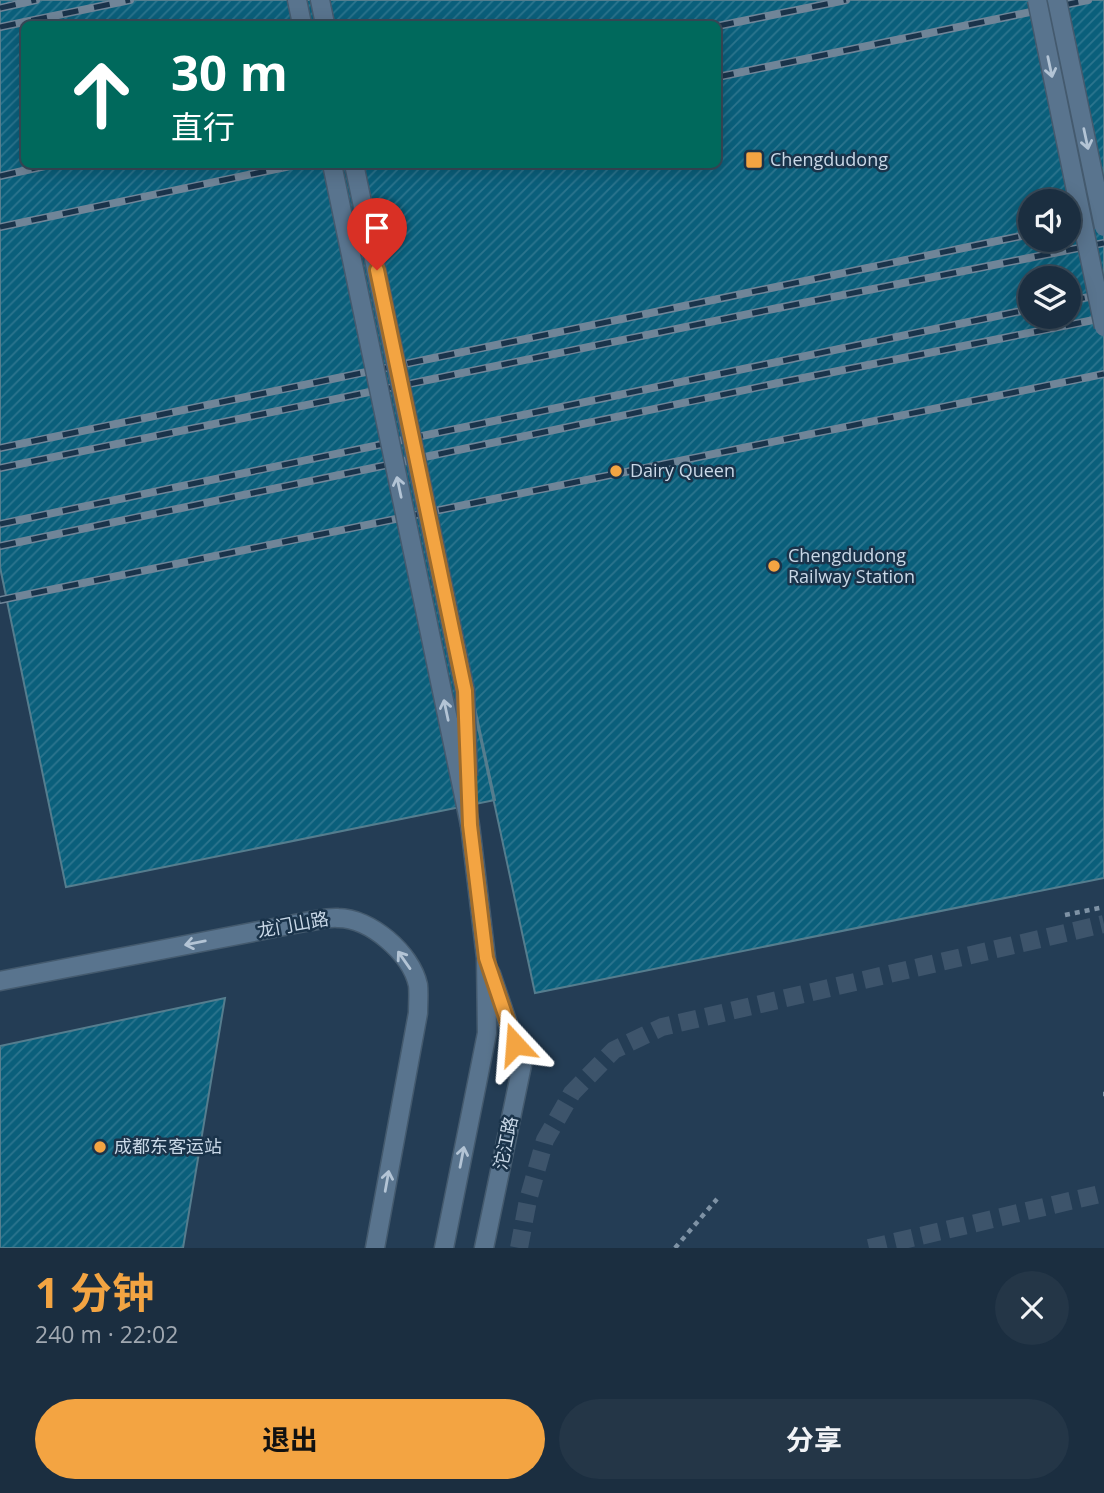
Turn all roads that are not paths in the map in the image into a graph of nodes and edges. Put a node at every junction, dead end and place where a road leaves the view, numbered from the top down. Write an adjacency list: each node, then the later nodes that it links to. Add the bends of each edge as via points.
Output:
1 (297, 0): 5 (street)
2 (320, 0): 6 (street)
3 (1037, 0): 10 (street, one-way to 10, bridge)
4 (1057, 0): 9 (street, one-way to 9, bridge)
5 (301, 21)
6 (324, 21)
7 (333, 168): 11 (street, one-way to 7, bridge)
8 (355, 168): 11 (street, bridge, via 465,691)
9 (1104, 227)
10 (1104, 327)
11 (470, 825): 12 (street)
12 (486, 958): 15 (street, one-way to 12, via 487,1033); 16 (street, 沱江路, via 522,1065)
13 (0, 981): 14 (street, 龙门山路, one-way to 13, via 418,1013 418,984 406,961 368,924 338,917 304,922)
14 (375, 1248)
15 (444, 1248)
16 (484, 1248)

